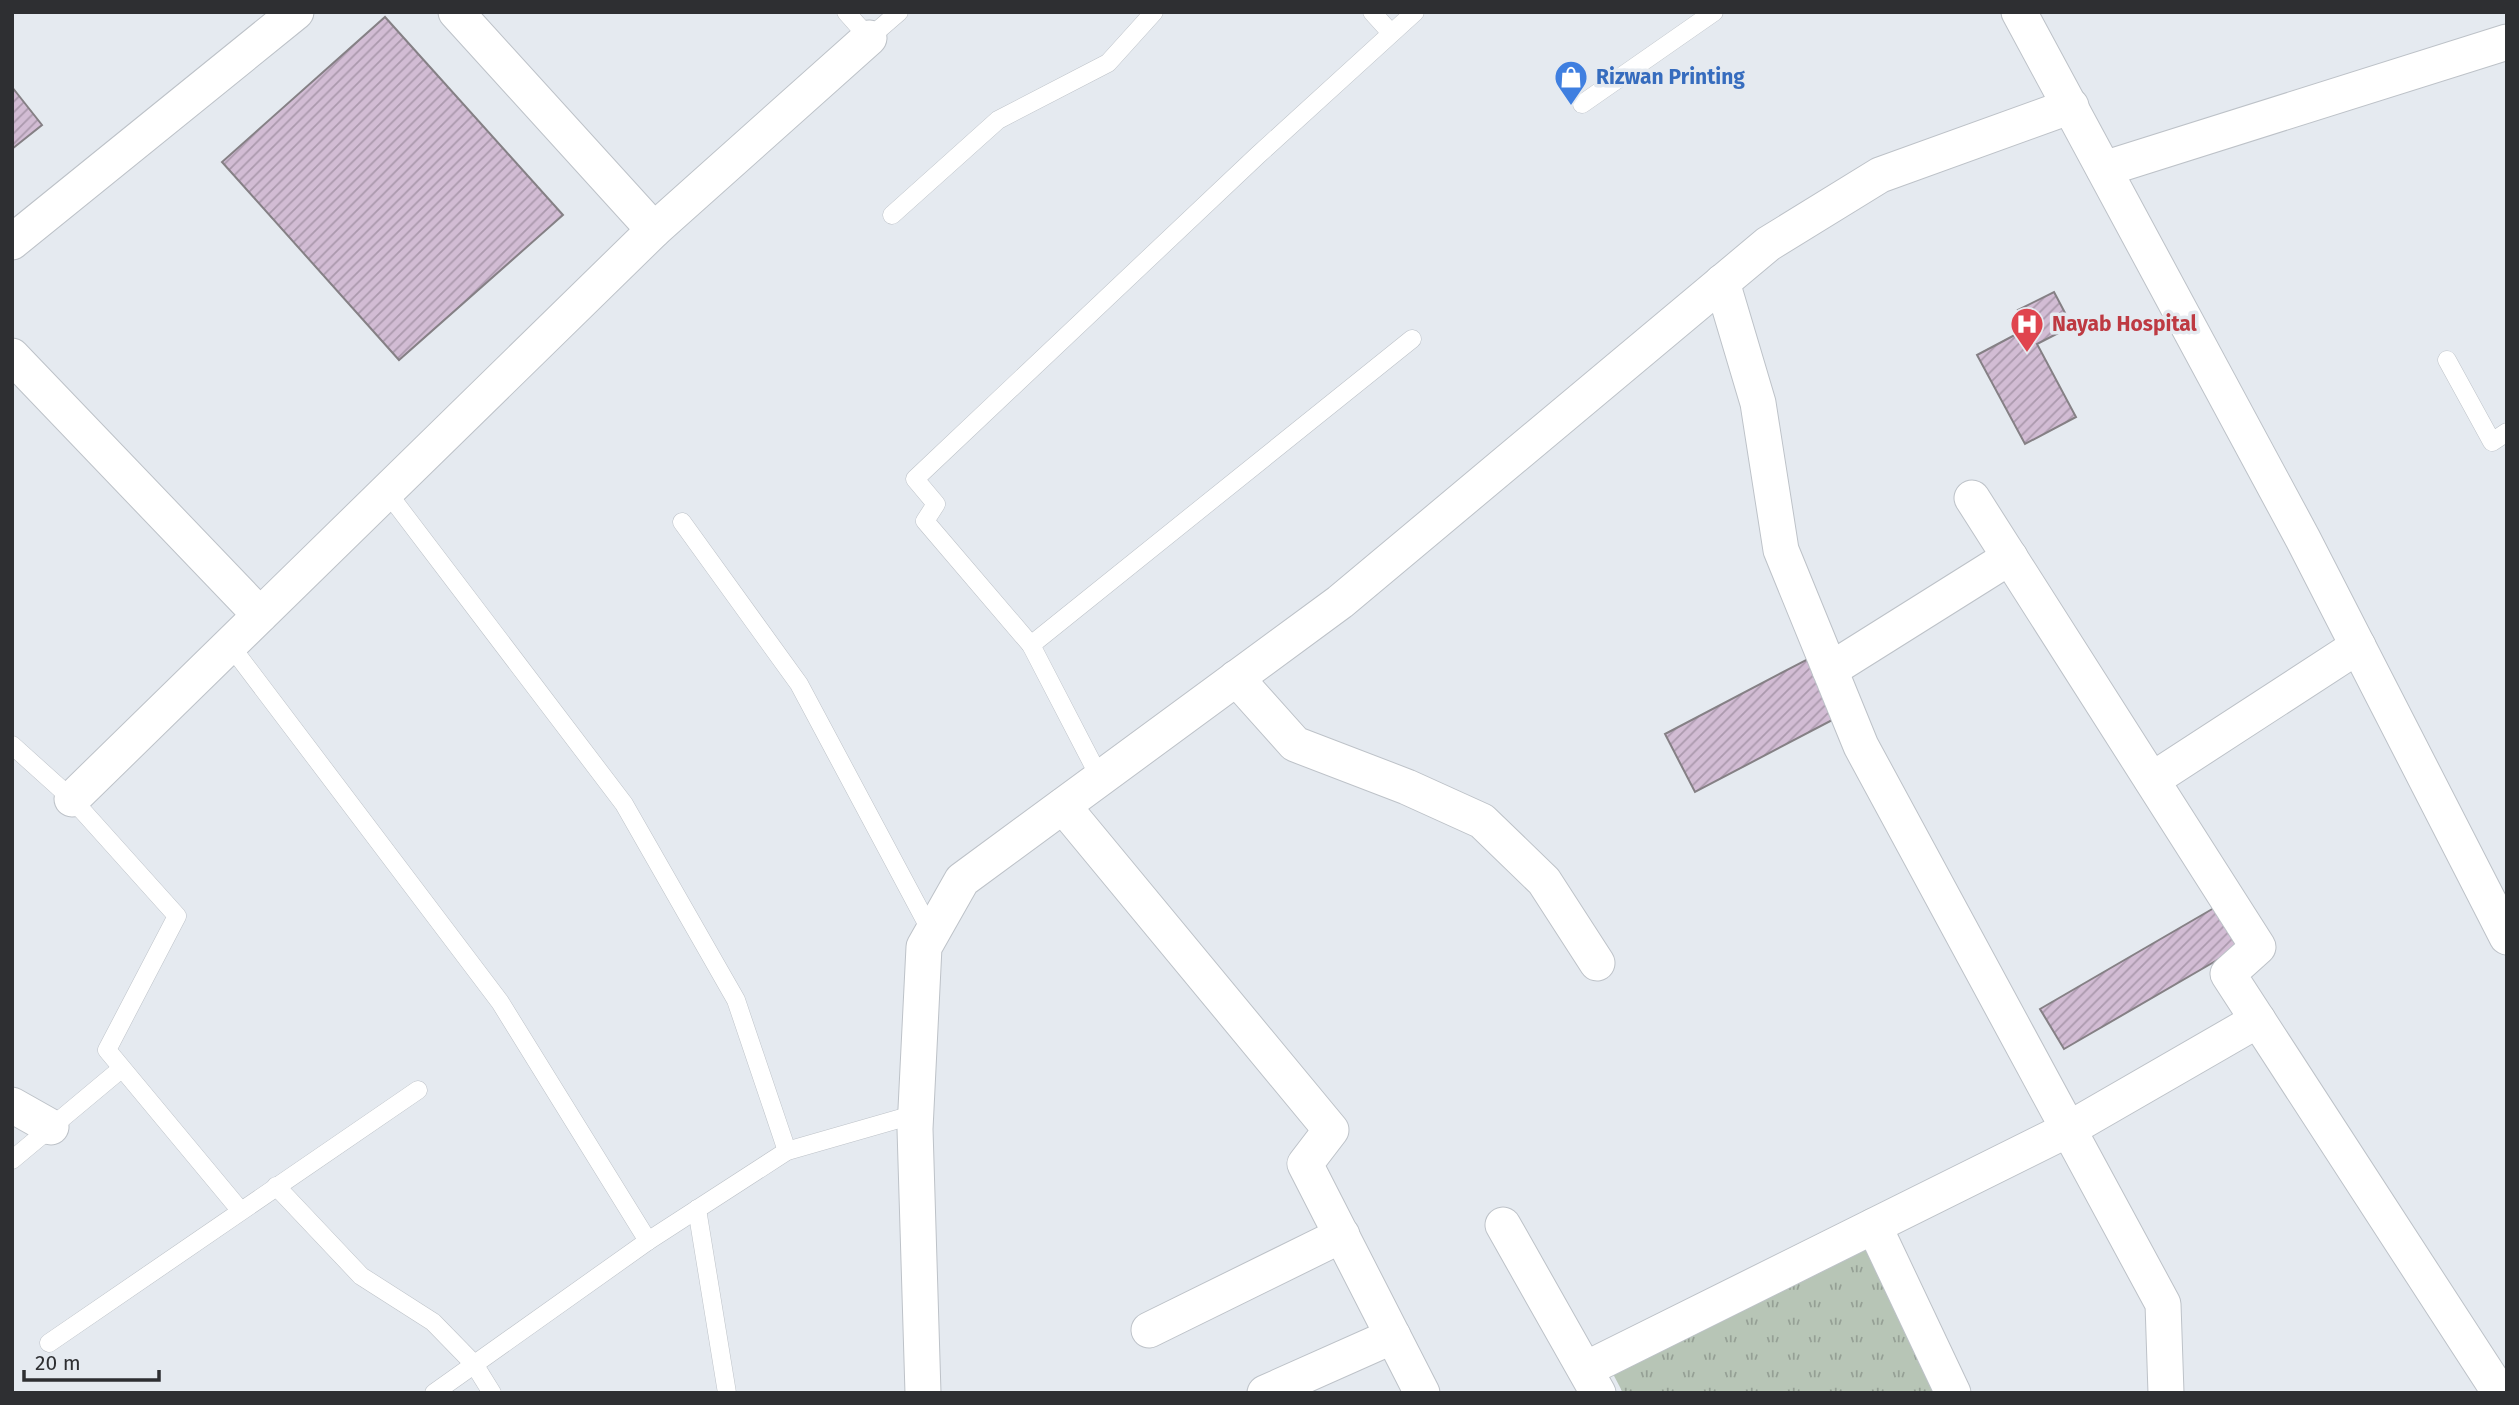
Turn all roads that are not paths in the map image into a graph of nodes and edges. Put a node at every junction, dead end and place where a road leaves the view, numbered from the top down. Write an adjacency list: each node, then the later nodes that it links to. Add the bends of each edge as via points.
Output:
1 (296, 12): 18 (street)
2 (456, 12): 17 (street)
3 (846, 12): 11 (lane)
4 (900, 12): 11 (lane)
5 (1154, 12): 16 (lane, via 1108,63 998,120)
6 (1372, 12): 10 (lane)
7 (1415, 12): 10 (lane)
8 (1714, 12): 13 (lane)
9 (2020, 12): 14 (street)
10 (1391, 33): 30 (lane, via 915,479 936,505 925,521)
11 (869, 38): 17 (street)
12 (2507, 42): 15 (street)
13 (1582, 104)
14 (2071, 106): 15 (street); 19 (street, via 1880,175 1768,244)
15 (2104, 169): 31 (street)
16 (892, 215)
17 (654, 230): 24 (street)
18 (12, 242)
19 (1722, 282): 32 (street, via 1758,403 1781,550); 33 (street, via 1340,603)
20 (1412, 340): 30 (lane)
21 (12, 356): 28 (street)
22 (2447, 360): 23 (lane, via 2491,442)
23 (2507, 432)
24 (387, 492): 28 (street); 49 (lane, via 624,804 736,1000)
25 (1972, 498): 27 (street)
26 (682, 522): 39 (lane, via 799,684)
27 (2010, 556): 32 (street); 36 (street)
28 (260, 615): 29 (street)
29 (230, 645): 37 (street); 57 (lane, via 500,1002)
30 (1031, 645): 35 (lane)
31 (2358, 646): 36 (street); 40 (street)
32 (1830, 670): 48 (street, via 1861,746)
33 (1236, 678): 35 (street); 41 (street, via 1295,744 1482,821 1544,881)
34 (12, 745): 37 (lane)
35 (1100, 778): 38 (street)
36 (2152, 780): 42 (street, via 2258,947 2228,974)
37 (72, 799): 43 (lane, via 177,916 107,1050)
38 (1063, 806): 39 (street, via 962,880); 56 (street, via 1331,1130 1305,1164)
39 (932, 933): 46 (street, via 924,947)
40 (2507, 937)
41 (1597, 963)
42 (2258, 1020): 48 (street); 71 (street)
43 (121, 1069): 47 (lane); 53 (lane)
44 (418, 1090): 51 (lane)
45 (12, 1105): 47 (street)
46 (916, 1114): 49 (lane); 66 (street)
47 (51, 1128): 50 (lane)
48 (2069, 1129): 55 (street); 70 (street, via 2163,1304)
49 (787, 1151): 52 (lane)
50 (12, 1160)
51 (276, 1186): 53 (lane); 61 (lane, via 361,1276 433,1322)
52 (697, 1209): 57 (lane); 65 (lane)
53 (240, 1210): 60 (lane)
54 (1503, 1225): 62 (street)
55 (1874, 1226): 62 (street); 69 (street)
56 (1342, 1235): 58 (street); 59 (street)
57 (648, 1241): 61 (lane)
58 (1149, 1330)
59 (1393, 1336): 67 (street); 68 (street)
60 (49, 1343)
61 (474, 1364): 63 (lane); 64 (lane)
62 (1592, 1381)
63 (434, 1393)
64 (492, 1393)
65 (727, 1393)
66 (923, 1393)
67 (1265, 1393)
68 (1422, 1393)
69 (1953, 1393)
70 (2166, 1393)
71 (2500, 1393)

